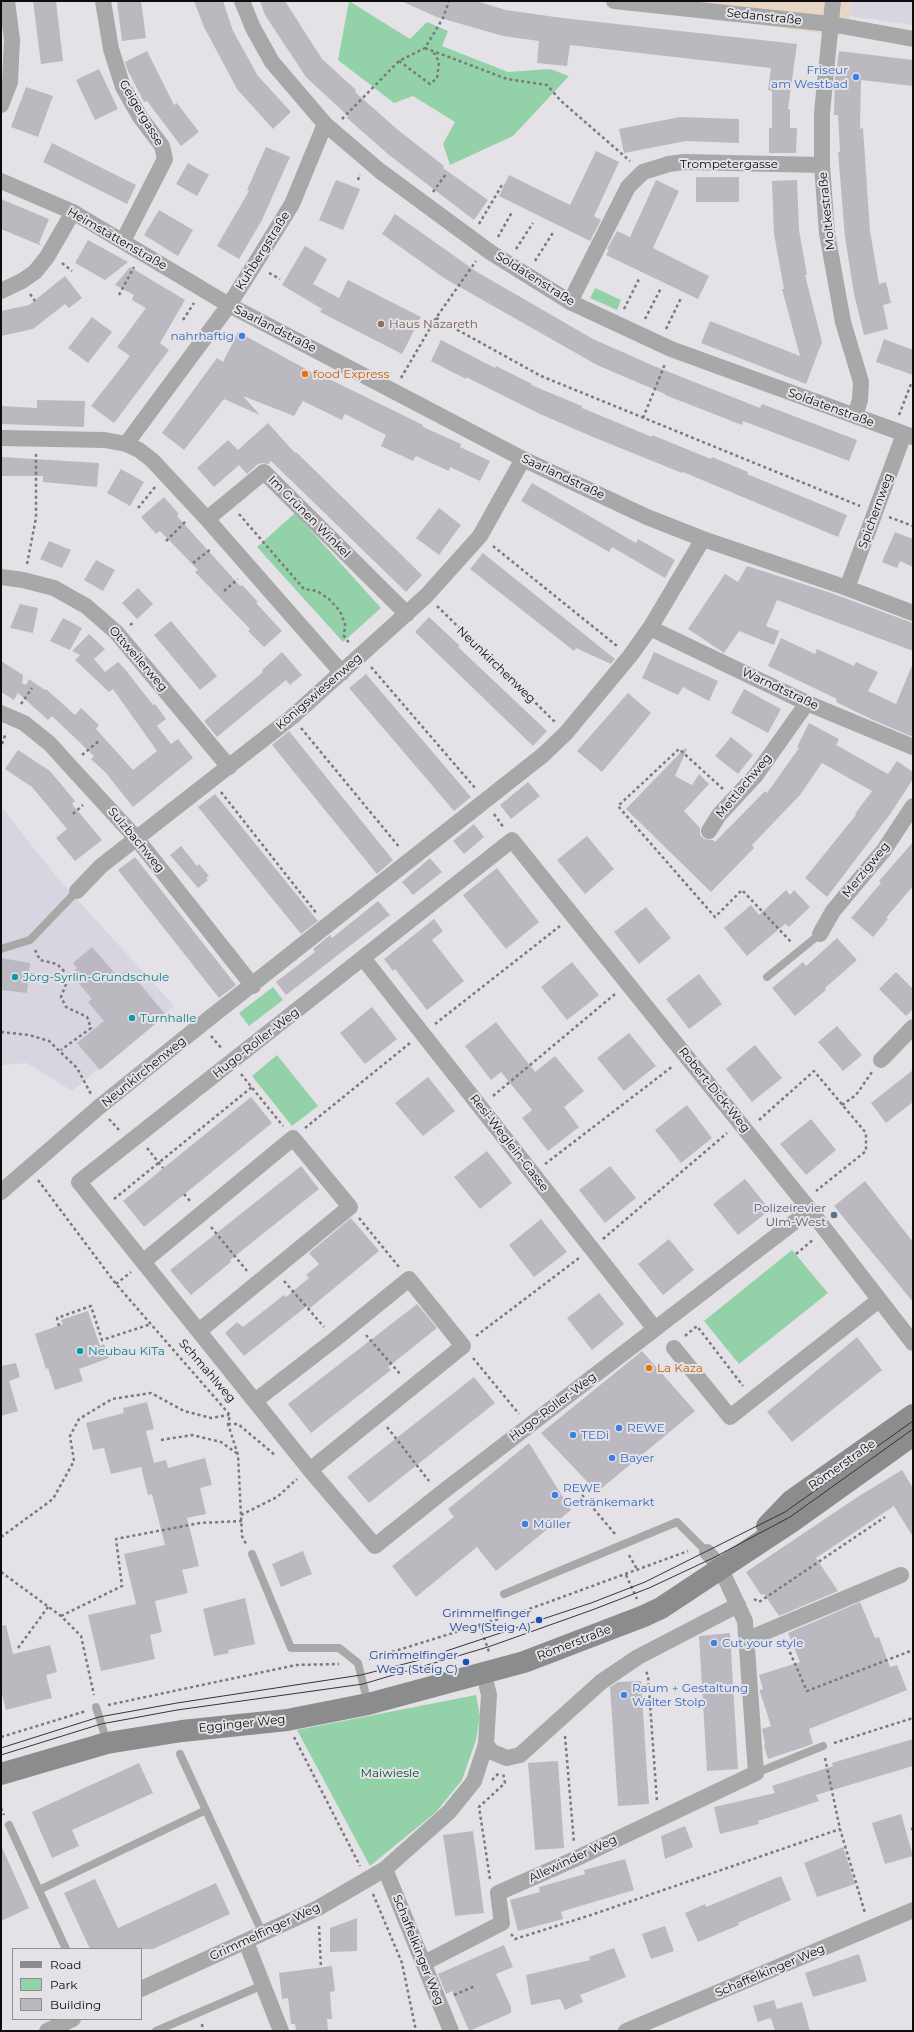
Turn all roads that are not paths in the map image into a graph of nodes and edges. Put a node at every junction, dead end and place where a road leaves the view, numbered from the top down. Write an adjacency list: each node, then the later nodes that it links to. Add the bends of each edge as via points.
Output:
1 (8, 1): 8 (street, via 12,60 10,82)
2 (103, 1): 13 (street, Geigergasse, via 111,50 123,87 140,117 162,146 165,159)
3 (242, 1): 9 (street, Soldatenstraße, via 253,28 272,62)
4 (614, 1): 6 (street, Sedanstraße)
5 (833, 1): 6 (street, Moltkestraße)
6 (830, 24): 7 (street, Sedanstraße); 10 (street, Moltkestraße, via 822,113)
7 (913, 39)
8 (1, 105)
9 (329, 127): 15 (street, Soldatenstraße, via 380,170 487,250); 16 (street, Kuhbergstraße, via 292,204)
10 (822, 165): 15 (street, Trompetergasse, via 684,162 643,172 628,187); 17 (street, Moltkestraße, via 827,234 843,322 861,382 860,400)
11 (1, 181): 12 (street, Heimstättenstraße)
12 (73, 212): 13 (street, Heimstättenstraße); 14 (street, via 47,257 35,272)
13 (123, 242): 16 (street, Heimstättenstraße)
14 (1, 291)
15 (570, 302): 17 (street, Soldatenstraße, via 665,347)
16 (230, 305): 20 (street, Kuhbergstraße); 21 (street, Saarlandstraße)
17 (855, 416): 18 (street, Soldatenstraße)
18 (903, 434): 25 (street, Spichernweg)
19 (1, 438): 20 (street, via 105,440)
20 (126, 444): 22 (street, via 139,450)
21 (523, 459): 23 (street, Saarlandstraße, via 647,517); 27 (street, Königswiesenweg, via 480,536)
22 (203, 514): 27 (street, Im Grünen Winkel, via 228,502 264,472); 29 (street)
23 (703, 539): 25 (street, Saarlandstraße); 28 (street, Neunkirchenweg)
24 (1, 577): 33 (street, Ottweilerweg, via 54,588 86,606 116,632)
25 (847, 588): 26 (street, Saarlandstraße)
26 (913, 613)
27 (407, 614): 29 (street, Königswiesenweg)
28 (650, 628): 30 (street, Warndtstraße); 43 (street, Neunkirchenweg, via 566,733 543,755)
29 (342, 673): 33 (street, Königswiesenweg)
30 (807, 703): 32 (street, Warndtstraße); 35 (street, Mettlachweg, via 756,775 719,815)
31 (1, 713): 36 (street, Sulzbachweg, via 24,723 50,744)
32 (913, 747)
33 (230, 767): 36 (street, Königswiesenweg)
34 (913, 806): 39 (street, Merzigweg, via 884,850 833,911)
35 (709, 831)
36 (136, 838): 38 (street, Königswiesenweg, via 101,866); 43 (street, Sulzbachweg)
37 (512, 840): 41 (street, Hugo-Roller-Weg); 47 (street, Robert-Dick-Weg)
38 (77, 891): 40 (lane, via 30,940)
39 (820, 934): 42 (lane)
40 (1, 949)
41 (363, 958): 48 (street, Hugo-Roller-Weg, via 79,1182); 50 (street, Resi-Weglein-Gasse)
42 (767, 977)
43 (253, 986): 46 (street, Neunkirchenweg, via 100,1107)
44 (913, 1027): 45 (street)
45 (881, 1060)
46 (1, 1192)
47 (807, 1206): 49 (street, Robert-Dick-Weg); 50 (street, Hugo-Roller-Weg)
48 (144, 1261): 51 (street, Hugo-Roller-Weg); 51 (street, via 293,1138 350,1207)
49 (880, 1300): 52 (street, via 730,1417); 53 (street, Robert-Dick-Weg)
50 (655, 1329): 57 (street, Hugo-Roller-Weg, via 375,1546)
51 (199, 1331): 54 (street, Hugo-Roller-Weg)
52 (679, 1342)
53 (913, 1343)
54 (255, 1401): 57 (street, Hugo-Roller-Weg); 57 (street, via 409,1279 463,1346)
55 (913, 1415): 59 (street, Römerstraße, via 791,1501 758,1534)
56 (913, 1435): 59 (street, Römerstraße, via 794,1520)
57 (310, 1470)
58 (252, 1554): 65 (lane, via 291,1648 339,1648 358,1663)
59 (710, 1555): 61 (lane, via 677,1522); 62 (street); 64 (street, Römerstraße, via 660,1608 524,1662)
60 (901, 1576): 63 (street)
61 (504, 1594)
62 (738, 1605): 63 (street, via 745,1621); 68 (street, via 638,1658 601,1682 520,1755 507,1758 492,1752)
63 (746, 1640): 71 (street)
64 (490, 1672): 65 (street, Egginger Weg); 68 (street)
65 (368, 1704): 67 (street, Egginger Weg, via 287,1720 182,1731)
66 (96, 1707): 67 (lane)
67 (107, 1743): 72 (street, Egginger Weg)
68 (486, 1744): 75 (street, via 474,1781 449,1812)
69 (823, 1746): 71 (lane, Allewinder Weg)
70 (180, 1754): 73 (lane)
71 (756, 1773): 81 (street, Allewinder Weg, via 498,1893 502,1923)
72 (1, 1774)
73 (206, 1810): 76 (lane); 78 (lane)
74 (9, 1825): 76 (lane)
75 (385, 1869): 78 (street, Grimmelfinger Weg, via 318,1908); 81 (street, Schaffelkinger Weg)
76 (39, 1890): 80 (lane)
77 (913, 1910): 89 (street, Schaffelkinger Weg)
78 (263, 1934): 79 (street, Grimmelfinger Weg)
79 (246, 1942): 82 (street); 83 (street, Grimmelfinger Weg)
80 (66, 1948)
81 (424, 1963): 88 (street, Schaffelkinger Weg)
82 (263, 1984): 86 (lane); 87 (street)
83 (142, 1989)
84 (71, 2020): 85 (street)
85 (47, 2031)
86 (156, 2031)
87 (281, 2031)
88 (451, 2031)
89 (626, 2031)

